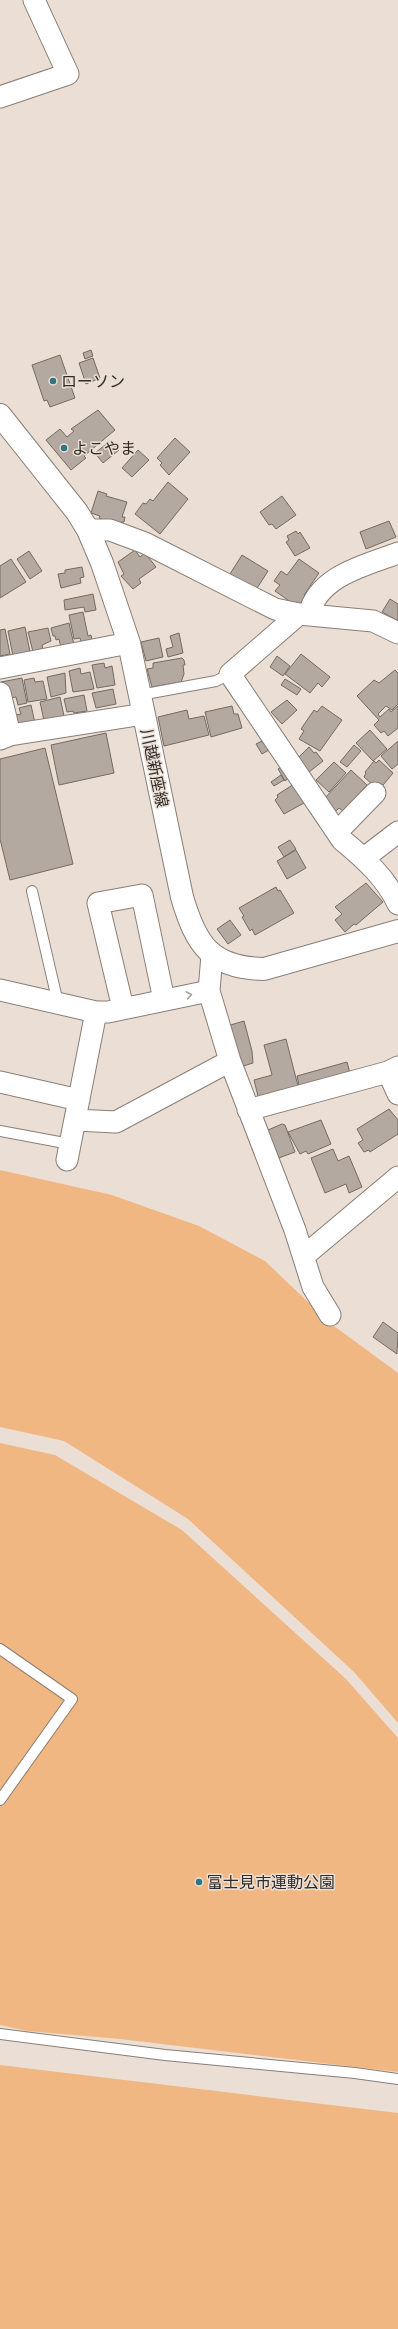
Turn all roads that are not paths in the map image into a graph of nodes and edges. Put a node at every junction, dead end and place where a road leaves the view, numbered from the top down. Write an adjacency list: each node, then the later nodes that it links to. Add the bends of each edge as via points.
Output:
1 (34, 0): 2 (street, via 68,74)
2 (0, 97)
3 (0, 415): 4 (main road, 川越新座線, via 77,512)
4 (88, 530): 6 (street, via 110,530 145,542 275,609); 8 (main road, 川越新座線)
5 (398, 553): 6 (street, via 347,573 332,582 317,595)
6 (304, 614): 7 (street, via 373,621); 10 (street)
7 (398, 633)
8 (129, 643): 9 (street); 12 (main road, 川越新座線)
9 (0, 668)
10 (230, 674): 12 (lane, via 216,682); 15 (street)
11 (0, 693): 13 (street)
12 (142, 704): 13 (street); 21 (main road, 川越新座線, via 182,897 189,921 199,940)
13 (5, 737)
14 (375, 793): 15 (street)
15 (337, 832): 17 (street, via 342,840)
16 (398, 832): 17 (street)
17 (364, 858): 19 (street, via 389,888)
18 (32, 891): 25 (lane)
19 (398, 904)
20 (398, 931): 21 (main road, 川越新座線, via 264,969 228,964)
21 (212, 955): 23 (street)
22 (0, 990): 25 (street)
23 (209, 991): 24 (street, one-way to 23); 28 (street)
24 (164, 1000): 26 (street); 26 (street, via 142,895 98,903)
25 (58, 1003): 27 (street)
26 (123, 1008): 27 (street)
27 (96, 1012): 32 (street)
28 (230, 1061): 33 (street); 34 (street, via 116,1122)
29 (393, 1069): 31 (street); 33 (street)
30 (0, 1082): 32 (street)
31 (398, 1094)
32 (79, 1100): 34 (street)
33 (248, 1110): 38 (street)
34 (75, 1120): 36 (street)
35 (0, 1131): 36 (lane)
36 (68, 1152)
37 (398, 1177): 38 (street)
38 (304, 1256): 39 (street, via 313,1287)
39 (330, 1315)
40 (0, 1649): 41 (lane, via 72,1699)
41 (0, 1800)
42 (0, 2034): 43 (lane, via 165,2055)
43 (398, 2079)

